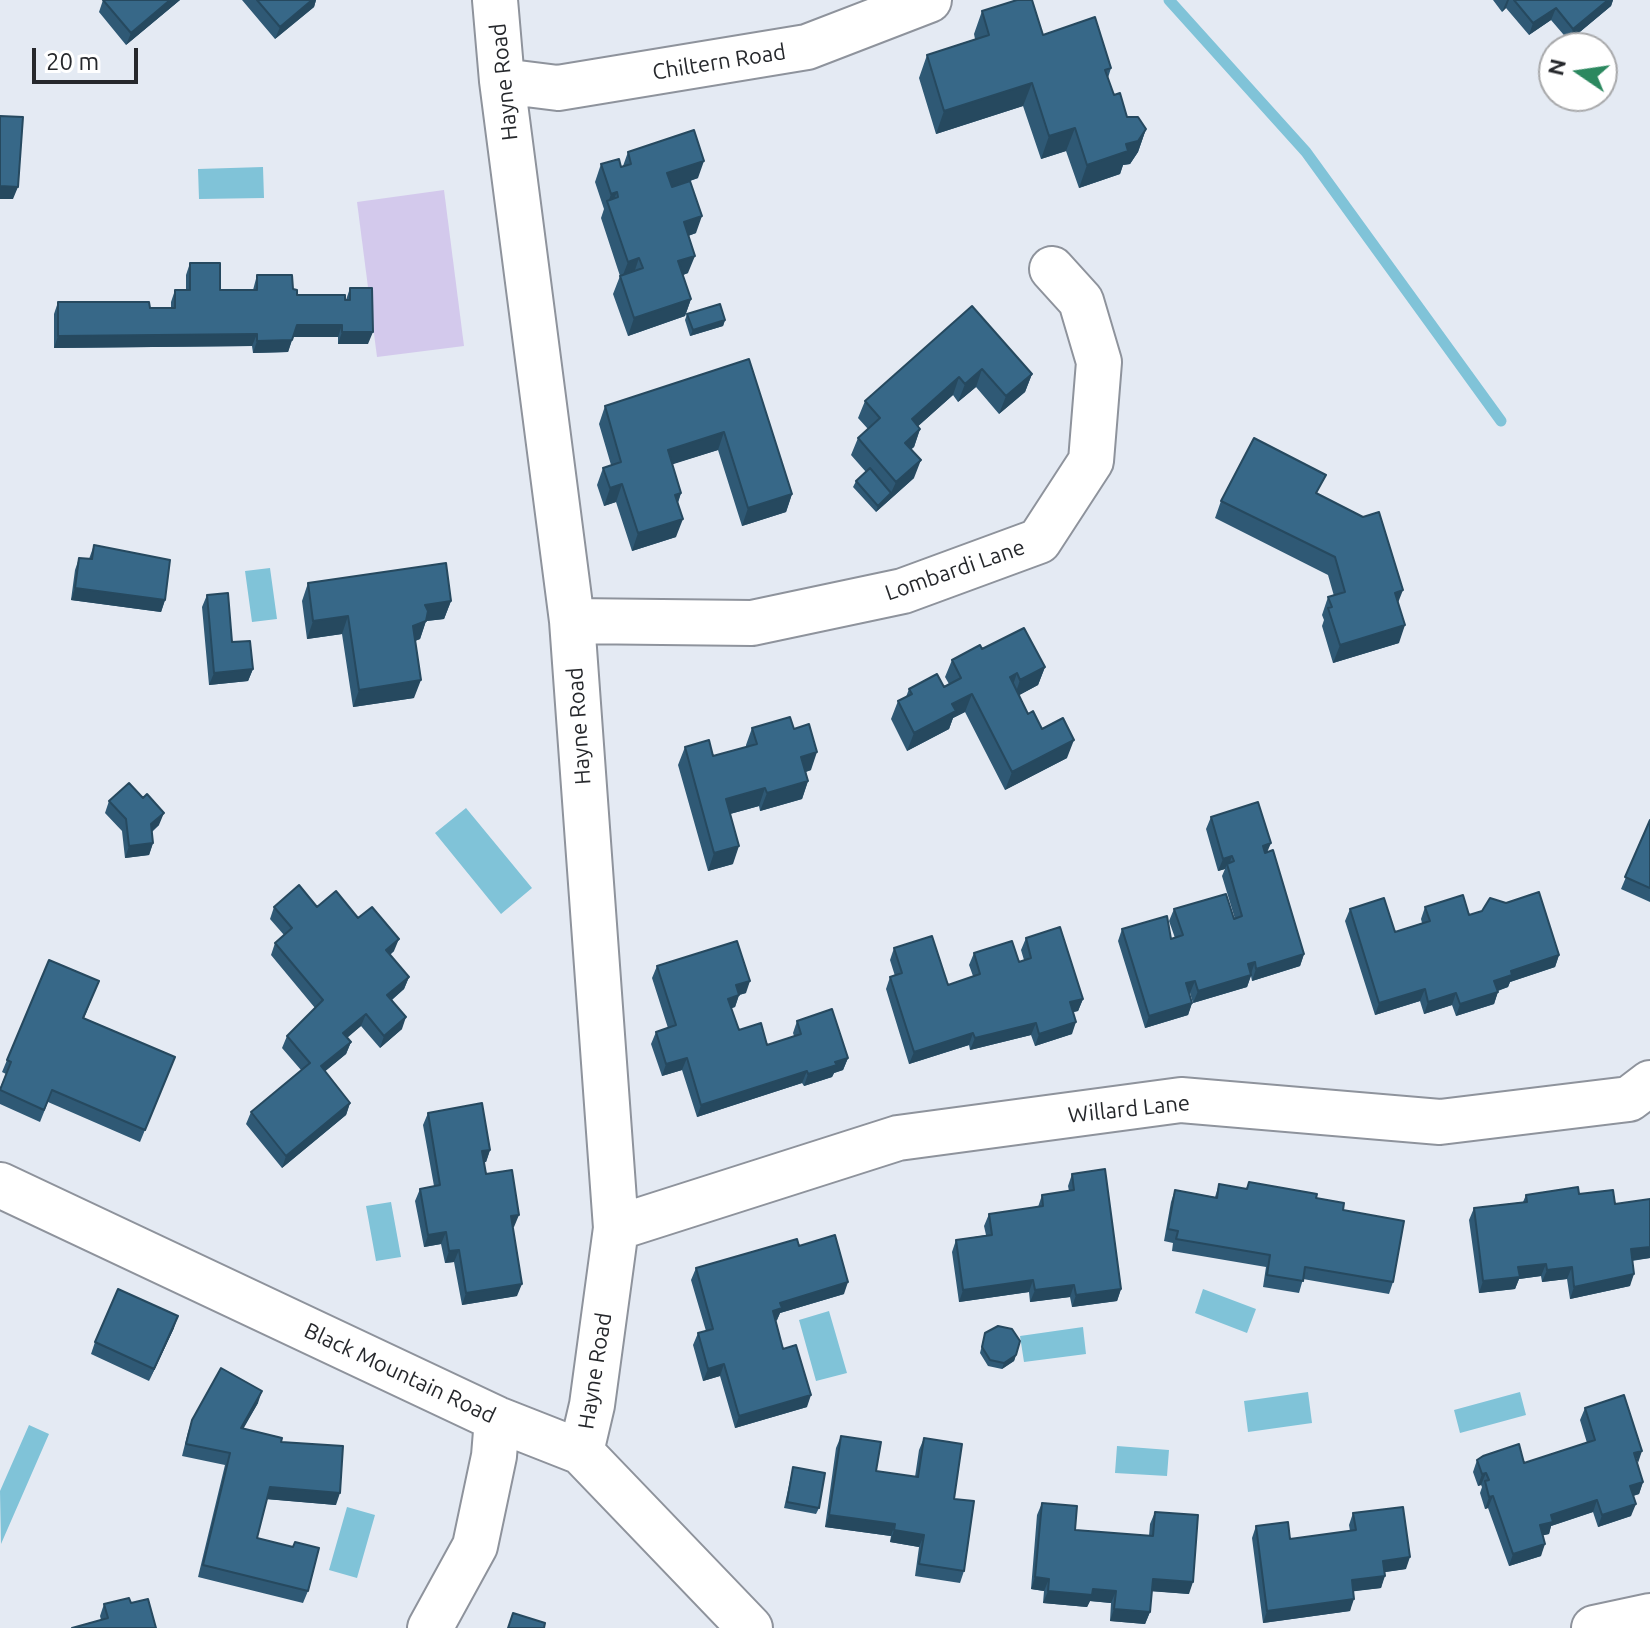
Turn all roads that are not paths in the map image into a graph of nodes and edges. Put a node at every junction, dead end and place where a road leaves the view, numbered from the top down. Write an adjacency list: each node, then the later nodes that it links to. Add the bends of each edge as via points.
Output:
1 (495, 0): 3 (street, Hayne Road)
2 (929, 0): 3 (street, Chiltern Road, via 807,47 558,88)
3 (502, 81): 5 (street, Hayne Road)
4 (1052, 269): 5 (street, Lombardi Lane, via 1081,301 1099,362 1091,461 1039,541 903,591 752,623)
5 (572, 621): 8 (street, Hayne Road)
6 (1650, 1083): 8 (street, Willard Lane, via 1629,1099 1440,1122 1181,1100 913,1136)
7 (0, 1185): 9 (street, Black Mountain Road)
8 (616, 1228): 10 (street, Hayne Road)
9 (497, 1419): 10 (street, Black Mountain Road); 13 (street, via 475,1546)
10 (581, 1452): 11 (street, Black Mountain Road)
11 (706, 1581): 14 (street); 15 (street, Black Mountain Road)
12 (1650, 1616): 16 (street)
13 (430, 1628)
14 (717, 1628)
15 (750, 1628)
16 (1594, 1628)

